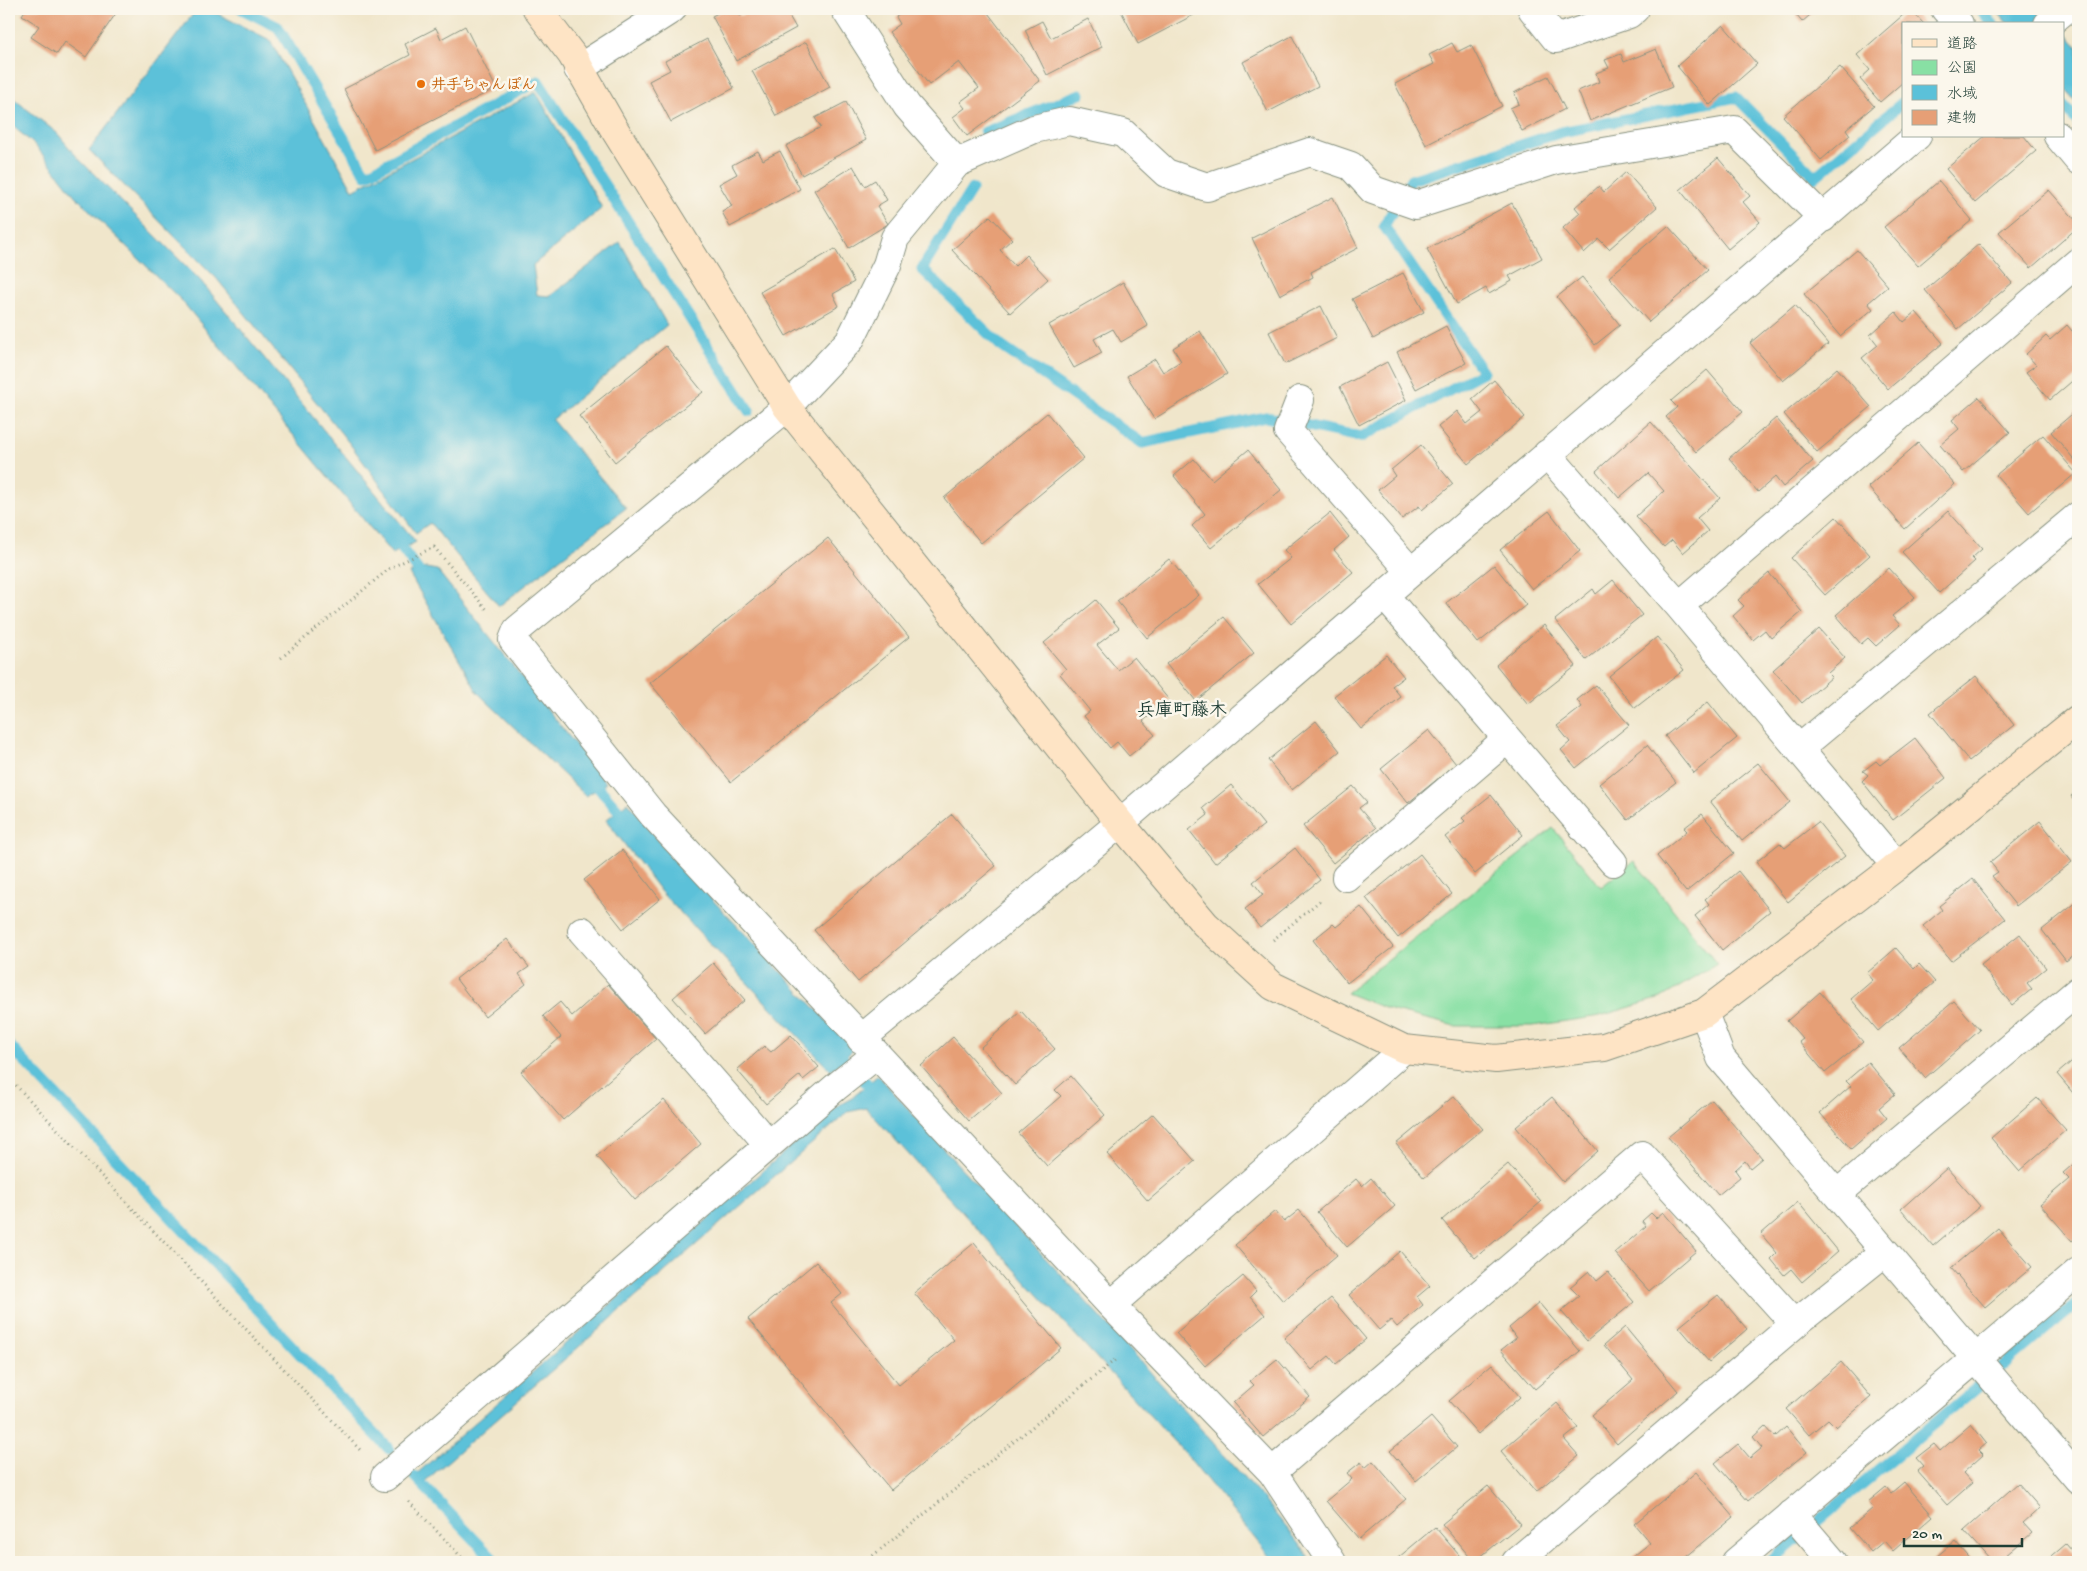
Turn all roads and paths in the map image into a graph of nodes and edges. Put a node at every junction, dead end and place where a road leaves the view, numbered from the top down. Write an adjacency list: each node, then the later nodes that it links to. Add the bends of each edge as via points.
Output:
1 (537, 9): 10 (street, via 572,55)
2 (672, 9): 10 (street)
3 (846, 9): 14 (street, via 907,106)
4 (1532, 9): 5 (street, via 1556,39 1629,14)
5 (1635, 9)
6 (1945, 9): 8 (street)
7 (2066, 9): 9 (street)
8 (1957, 22)
9 (2050, 22)
10 (578, 69): 18 (street)
11 (1915, 138): 15 (street)
12 (2060, 138): 13 (street)
13 (2078, 160)
14 (957, 163): 15 (street, via 1034,129 1069,122 1123,133 1166,173 1207,187 1310,152 1351,166 1373,190 1416,205 1556,160 1734,130); 18 (street, via 895,238 887,265 850,340)
15 (1823, 218): 19 (street)
16 (2078, 262): 23 (street)
17 (1300, 400): 21 (street, via 1288,431)
18 (788, 407): 24 (street, via 517,630); 29 (street)
19 (1547, 454): 21 (street); 23 (street)
20 (2078, 516): 28 (street)
21 (1411, 572): 22 (street)
22 (1384, 596): 27 (street); 29 (street)
23 (1679, 606): 28 (street)
24 (512, 640): 25 (path, via 434,547 390,568); 37 (street, via 653,815)
25 (281, 658)
26 (2078, 719): 31 (street)
27 (1508, 739): 30 (street); 32 (street)
28 (1800, 748): 31 (street)
29 (1120, 823): 37 (street); 38 (street, via 1205,924 1273,986)
30 (1613, 862)
31 (1897, 866): 36 (street)
32 (1346, 878): 34 (path)
33 (582, 931): 40 (street)
34 (1269, 944)
35 (2078, 991): 41 (street)
36 (1704, 1013): 38 (street, via 1604,1047 1496,1059); 41 (street, via 1721,1058)
37 (868, 1047): 40 (street, via 837,1086); 44 (street)
38 (1404, 1049): 44 (street)
39 (9, 1078): 49 (path)
40 (769, 1145): 49 (street)
41 (1837, 1194): 42 (street)
42 (1886, 1252): 45 (street); 46 (street)
43 (2078, 1272): 46 (street)
44 (1111, 1305): 48 (street)
45 (1795, 1324): 48 (street, via 1642,1155); 55 (street)
46 (1985, 1369): 50 (street); 51 (street)
47 (1101, 1372): 53 (path)
48 (1272, 1472): 54 (street)
49 (385, 1476): 52 (path)
50 (2078, 1479)
51 (1802, 1526): 56 (street); 57 (street)
52 (466, 1562)
53 (865, 1562)
54 (1332, 1562)
55 (1516, 1562)
56 (1736, 1562)
57 (1833, 1562)

